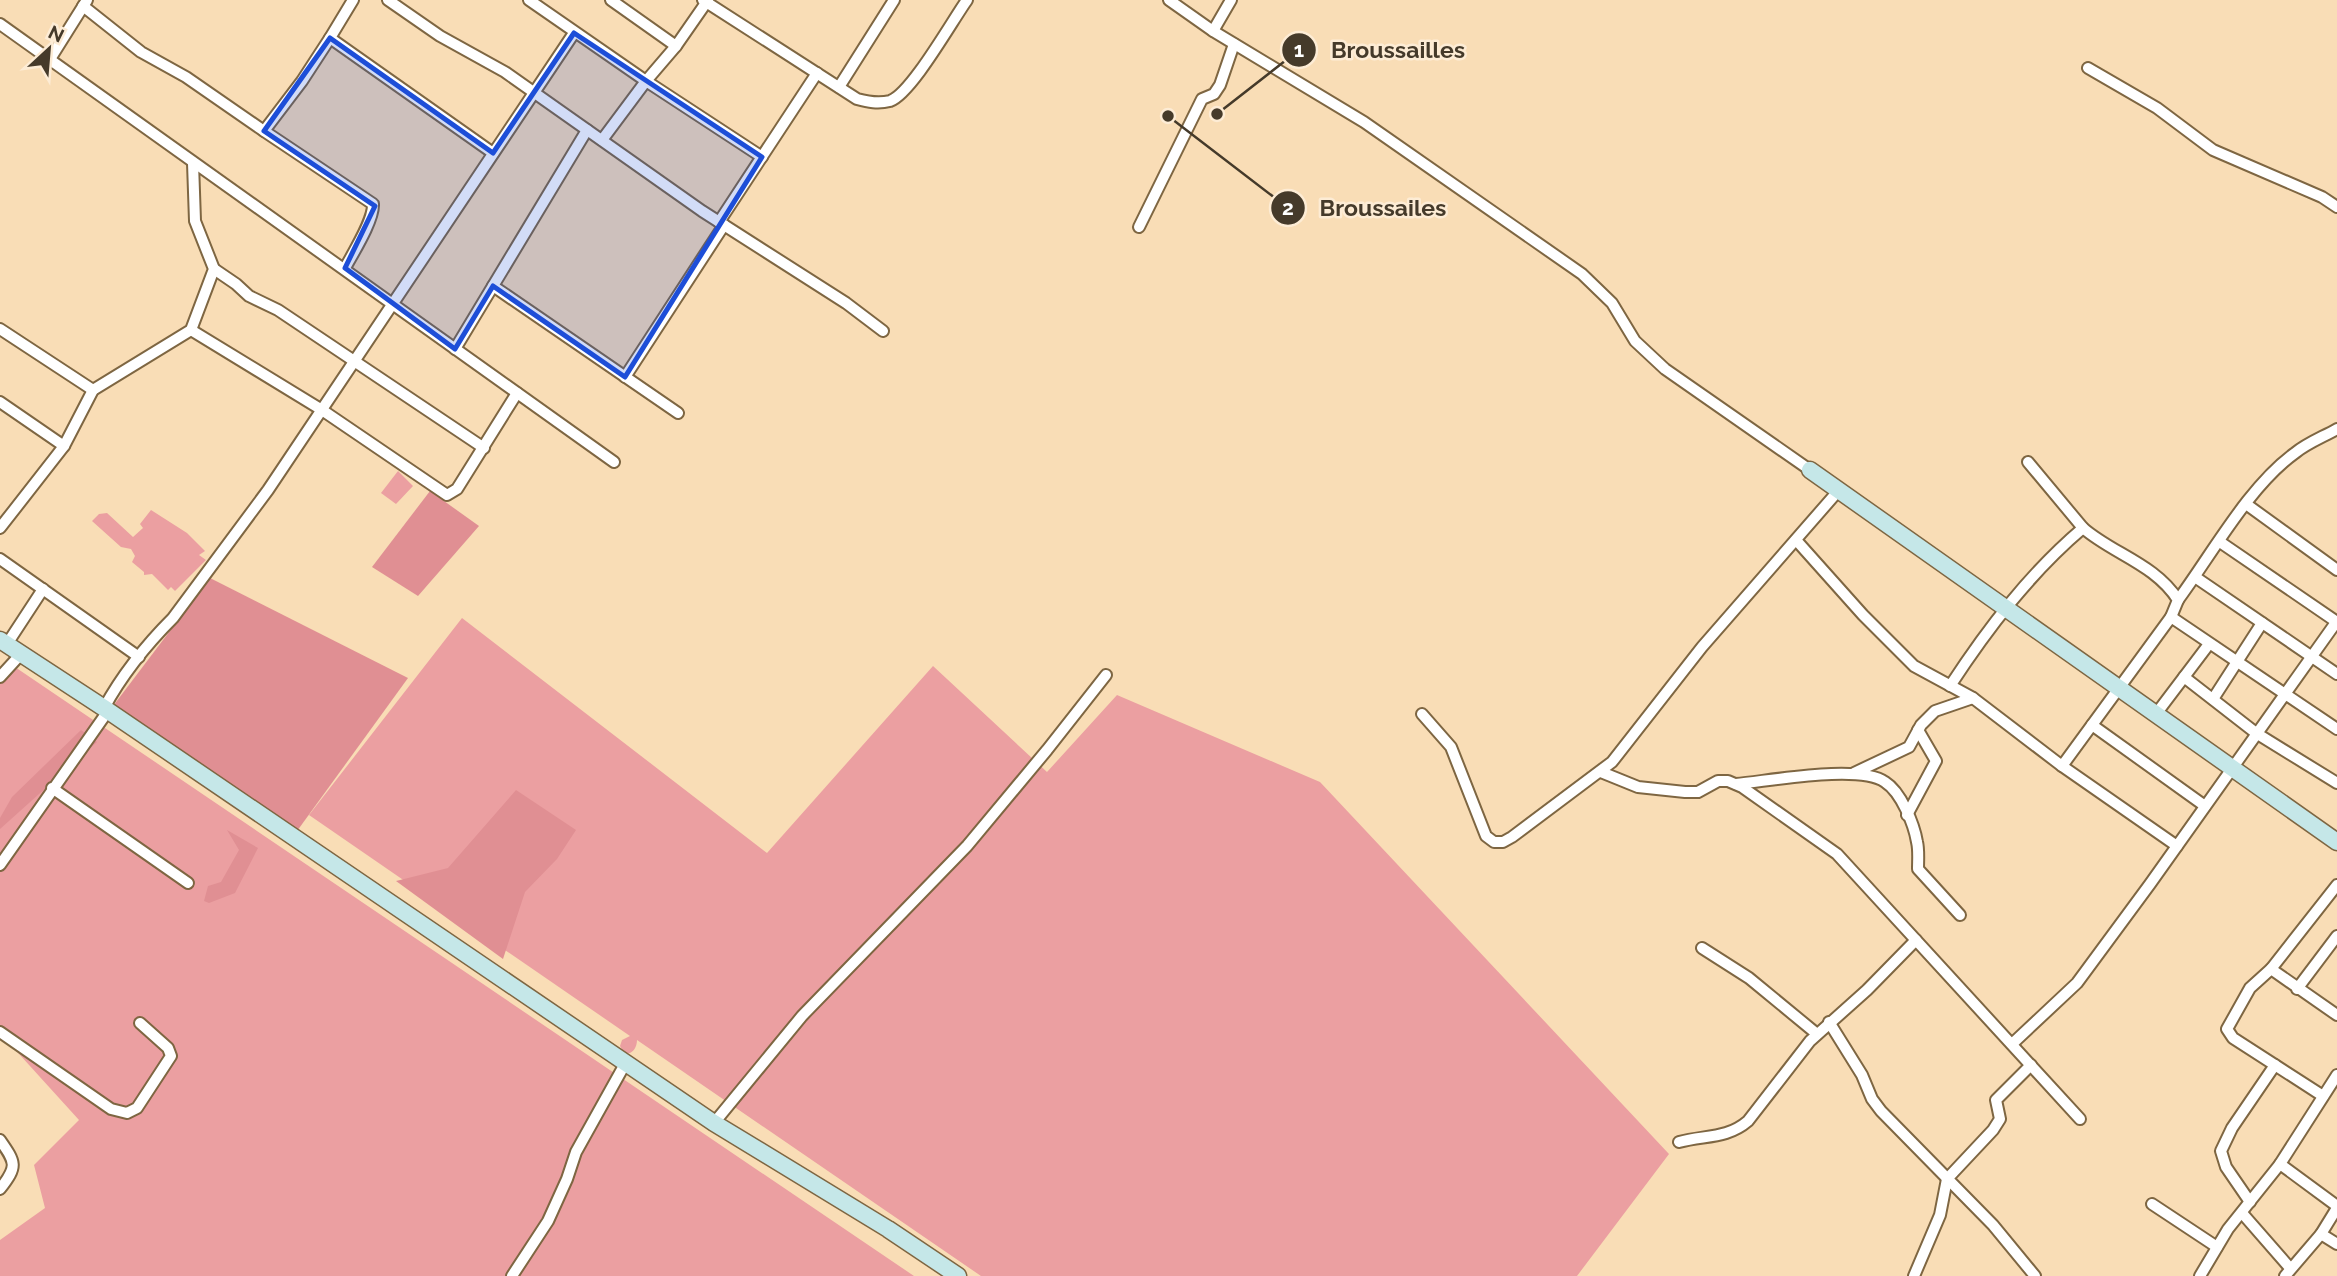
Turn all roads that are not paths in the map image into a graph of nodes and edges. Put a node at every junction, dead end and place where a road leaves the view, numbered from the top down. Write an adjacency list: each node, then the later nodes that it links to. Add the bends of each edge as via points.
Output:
1 (353, 0): 14 (street)
2 (388, 0): 22 (street)
3 (528, 0): 13 (street)
4 (611, 0): 16 (street)
5 (894, 0): 21 (street)
6 (967, 0): 21 (street, via 907,89 892,100 857,99)
7 (1169, 0): 12 (street)
8 (1231, 0): 12 (street)
9 (706, 1): 16 (street); 19 (street)
10 (85, 3): 17 (street); 24 (street, via 141,52)
11 (0, 24): 17 (street)
12 (1213, 31): 15 (street)
13 (574, 33): 20 (street); 22 (street)
14 (330, 38): 24 (street); 26 (street)
15 (1234, 44): 31 (street, via 1220,85 1202,99); 52 (street, via 1364,122 1582,274 1612,303 1635,341 1665,369)
16 (676, 46): 20 (street)
17 (50, 59): 28 (street)
18 (2088, 68): 29 (street, via 2157,108 2213,150)
19 (817, 74): 21 (street); 27 (street)
20 (646, 81): 25 (street); 27 (street)
21 (839, 87)
22 (533, 92): 23 (street); 26 (street)
23 (587, 130): 25 (street); 34 (street)
24 (264, 131): 32 (street, via 373,204)
25 (602, 140): 30 (street)
26 (493, 153): 35 (street)
27 (762, 157): 30 (street)
28 (193, 163): 32 (street); 33 (street, via 195,221)
29 (2337, 207)
30 (721, 224): 38 (street); 41 (street)
31 (1139, 227)
32 (345, 268): 35 (street)
33 (214, 269): 37 (street); 40 (street, via 249,296)
34 (493, 286): 39 (street); 41 (street)
35 (391, 303): 39 (street); 40 (street)
36 (0, 330): 42 (street)
37 (191, 330): 42 (street); 45 (street)
38 (883, 331)
39 (455, 349): 43 (street)
40 (354, 360): 45 (street); 49 (street)
41 (625, 377): 46 (street)
42 (93, 390): 48 (street)
43 (517, 393): 49 (street); 50 (street)
44 (0, 402): 48 (street)
45 (322, 410): 49 (street, via 443,494 457,489); 72 (street, via 233,539)
46 (678, 413)
47 (2337, 429): 54 (street, via 2295,452)
48 (64, 446): 55 (street)
49 (484, 447)
50 (614, 462)
51 (2028, 462): 56 (street)
52 (1811, 470): 53 (street)
53 (1839, 490): 57 (street); 64 (street)
54 (2246, 504): 58 (street); 60 (street)
55 (1, 525)
56 (2083, 528): 63 (street, via 2158,577); 64 (street)
57 (1796, 540): 78 (street, via 1914,666); 92 (street)
58 (2220, 542): 61 (street); 66 (street)
59 (0, 559): 62 (street)
60 (2337, 570)
61 (2195, 577): 63 (street); 67 (street)
62 (43, 589): 68 (street); 72 (street)
63 (2178, 600): 65 (street)
64 (2006, 608): 78 (street); 79 (street)
65 (2171, 617): 69 (street); 79 (street)
66 (2337, 621): 71 (street)
67 (2262, 623): 71 (street); 73 (street)
68 (3, 642): 70 (street)
69 (2209, 644): 73 (street); 77 (street)
70 (21, 654): 76 (street); 83 (street)
71 (2311, 656): 74 (street); 80 (street)
72 (139, 657): 83 (street, via 117,684)
73 (2237, 663): 80 (street); 82 (street)
74 (2337, 674)
75 (1106, 675): 122 (street, via 967,846 802,1016)
76 (0, 677)
77 (2184, 677): 82 (street); 84 (street)
78 (1950, 686): 81 (street)
79 (2119, 687): 84 (street); 86 (street)
80 (2284, 695): 87 (street); 89 (street)
81 (1973, 698): 88 (street, via 1935,711); 90 (street)
82 (2213, 699): 89 (street)
83 (106, 709): 96 (street); 116 (street)
84 (2156, 713): 91 (street)
85 (1422, 714): 92 (street, via 1451,747 1486,836 1494,842 1512,837)
86 (2092, 725): 90 (street); 97 (street)
87 (2337, 729)
88 (1918, 730): 93 (street, via 1909,747); 98 (street, via 1936,761)
89 (2256, 733): 91 (street); 94 (street)
90 (2063, 766): 100 (street)
91 (2233, 768): 97 (street); 99 (street)
92 (1601, 772): 95 (street, via 1638,787 1685,792 1698,792 1718,780)
93 (1854, 773): 95 (street); 98 (street, via 1884,780 1899,794)
94 (2337, 783)
95 (1737, 784): 106 (street, via 1837,854)
96 (52, 788): 101 (street); 102 (street)
97 (2205, 806): 100 (street)
98 (1907, 815): 104 (street, via 1917,842 1918,869)
99 (2337, 842)
100 (2177, 846): 115 (street, via 2077,983)
101 (0, 865)
102 (188, 883)
103 (2337, 885): 108 (street)
104 (1959, 915)
105 (2337, 936): 109 (street)
106 (1916, 940): 111 (street); 115 (street)
107 (1702, 948): 114 (street, via 1749,978)
108 (2270, 969): 109 (street); 118 (street, via 2250,988 2227,1029 2233,1038)
109 (2297, 989): 110 (street)
110 (2337, 1015)
111 (1829, 1022): 114 (street); 126 (street, via 1881,1111)
112 (140, 1023): 113 (street, via 171,1056 137,1108 127,1114 111,1109)
113 (0, 1032)
114 (1817, 1034): 124 (street, via 1738,1129)
115 (2011, 1044): 117 (street)
116 (625, 1064): 122 (street); 136 (street, via 576,1152 548,1222)
117 (2031, 1065): 121 (street); 126 (street, via 1996,1100 2000,1119 1993,1130)
118 (2275, 1065): 120 (street); 128 (street, via 2221,1151 2226,1167)
119 (2337, 1075): 120 (street)
120 (2323, 1096): 125 (street)
121 (2081, 1119)
122 (714, 1123): 137 (street)
123 (0, 1140): 127 (street, via 14,1166)
124 (1679, 1142)
125 (2280, 1164): 128 (street); 130 (street)
126 (1947, 1179): 138 (street, via 1940,1215); 139 (street)
127 (0, 1189)
128 (2250, 1202): 131 (street)
129 (2152, 1204): 134 (street)
130 (2337, 1207): 132 (street)
131 (2242, 1213): 134 (street); 135 (street)
132 (2321, 1234): 133 (street); 135 (street)
133 (2337, 1244)
134 (2217, 1247): 140 (street)
135 (2288, 1272)
136 (512, 1276)
137 (958, 1276)
138 (1914, 1276)
139 (2035, 1276)
140 (2200, 1276)

